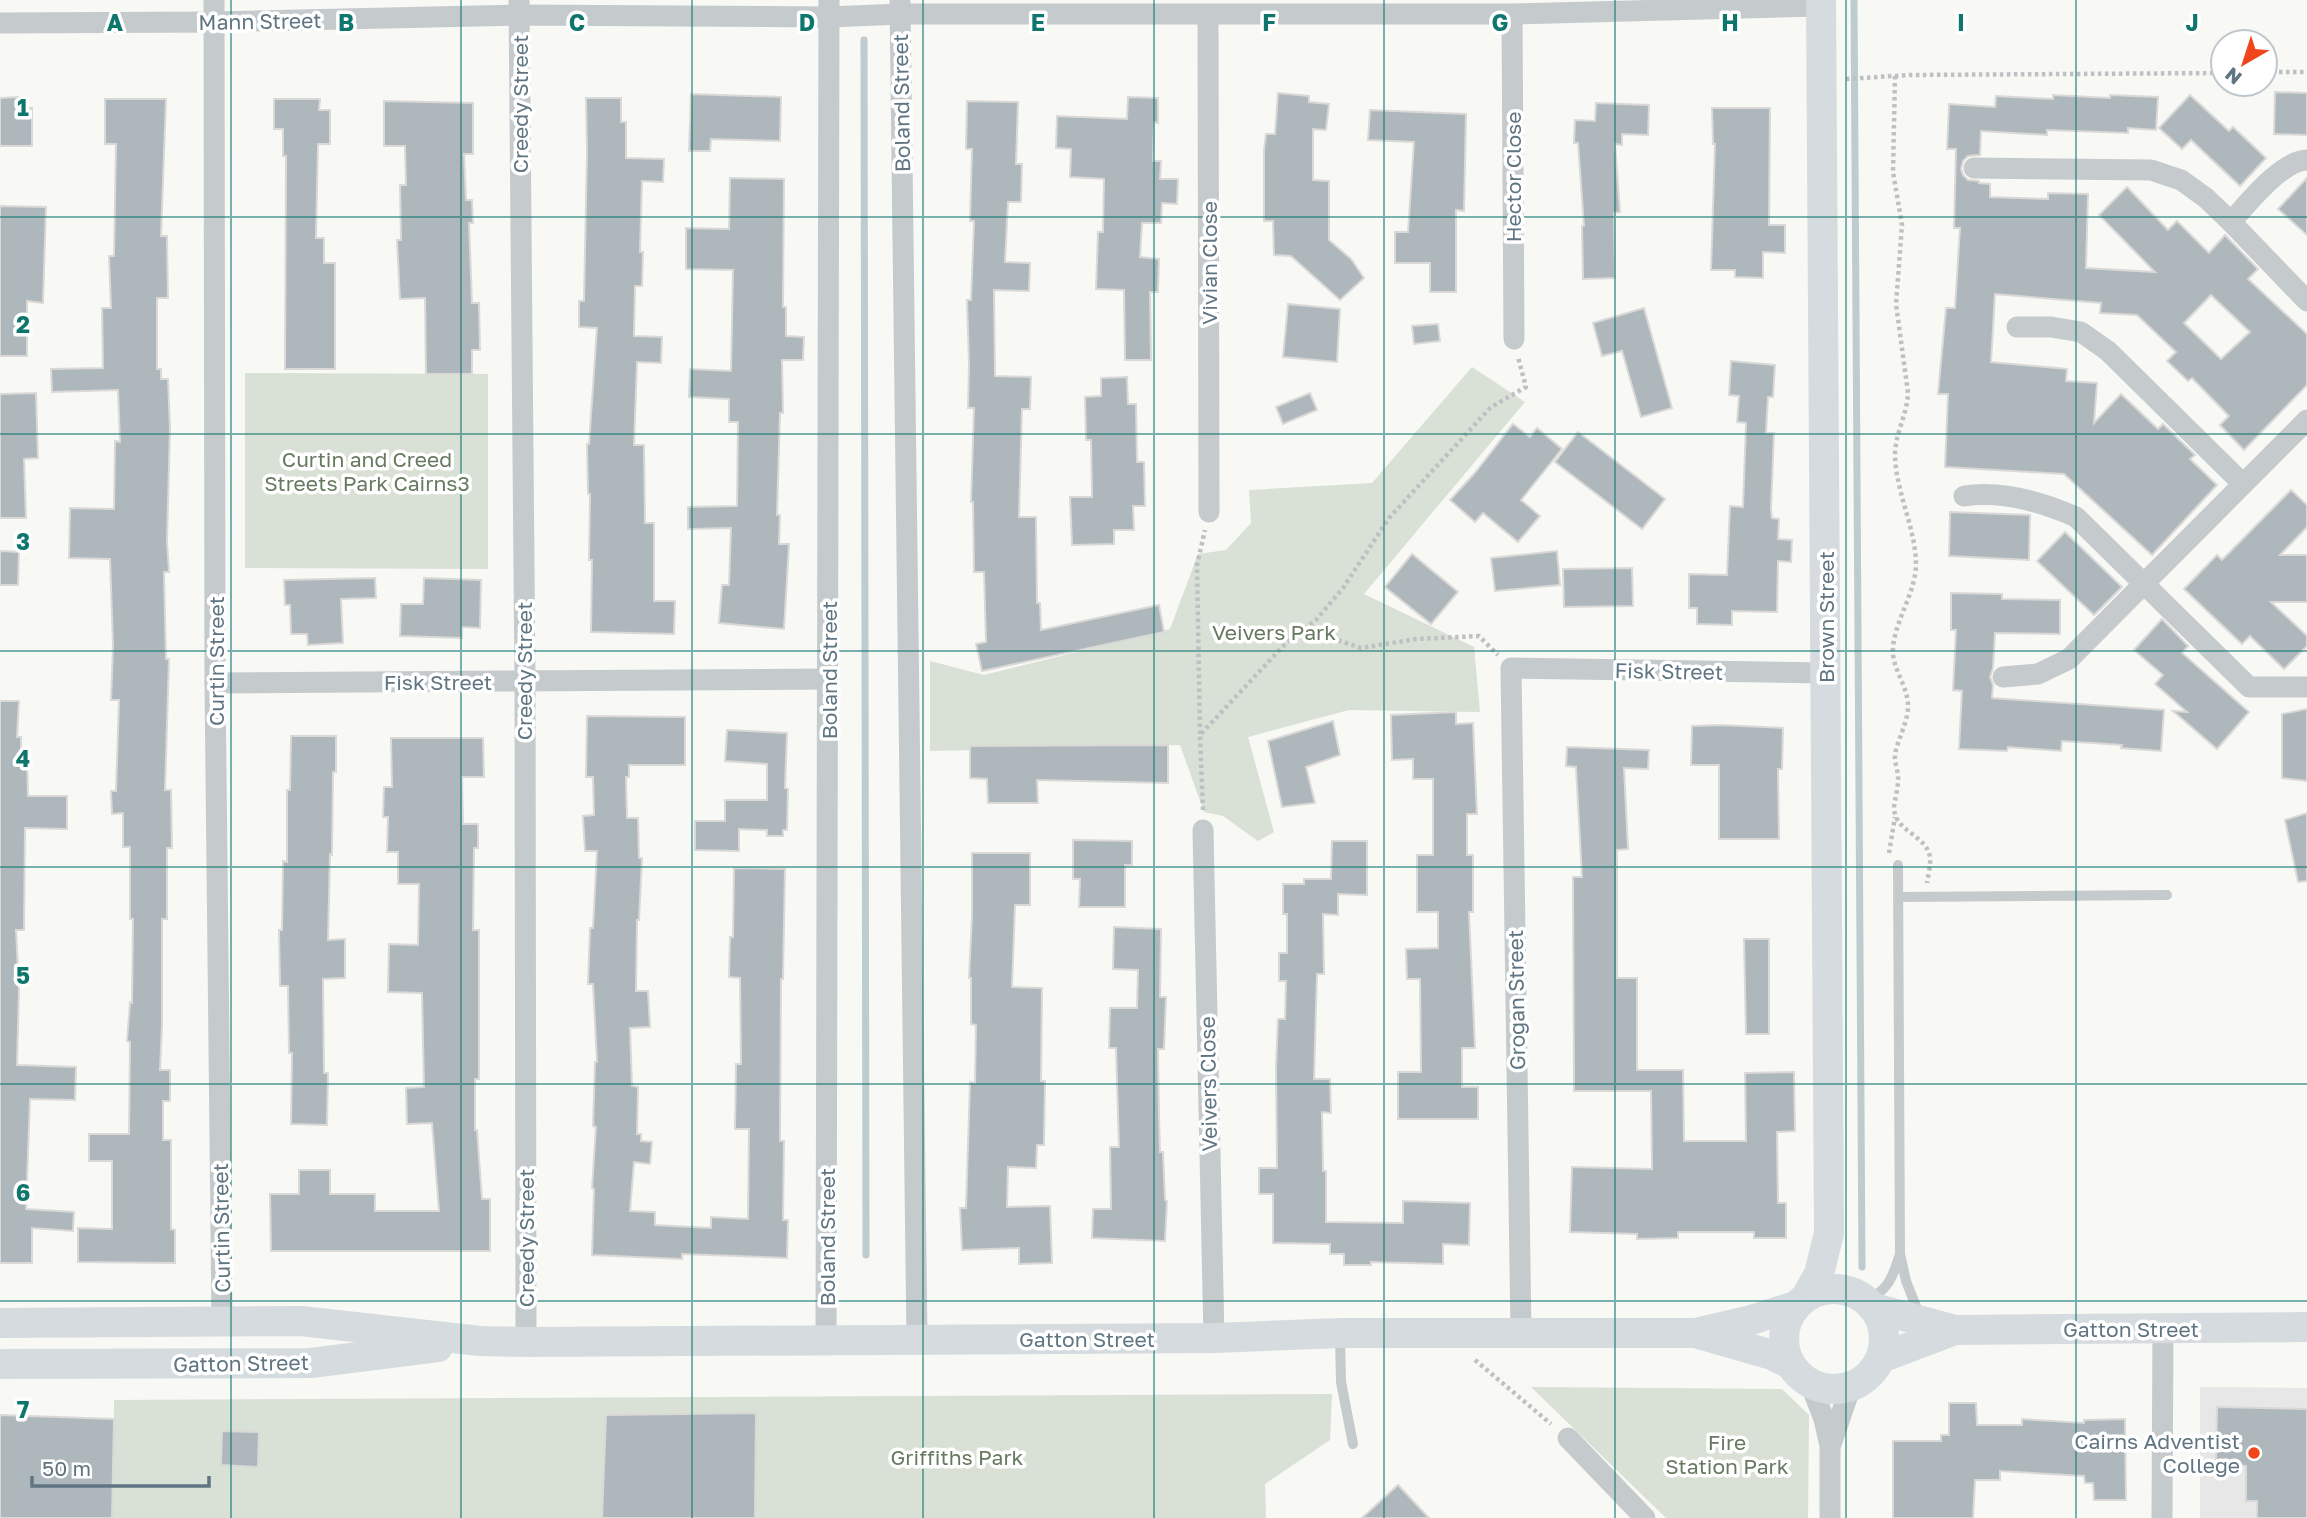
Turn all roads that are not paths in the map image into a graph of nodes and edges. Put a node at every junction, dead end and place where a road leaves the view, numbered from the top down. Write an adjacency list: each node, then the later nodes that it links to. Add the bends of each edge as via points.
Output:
1 (214, 0): 8 (street, Curtin Street)
2 (1821, 3): 7 (street, Mann Street); 22 (street, Brown Street)
3 (900, 7): 5 (street, Mann Street); 6 (street, Mann Street); 47 (street, Boland Street)
4 (519, 8): 5 (street, Mann Street); 8 (street, Mann Street); 25 (street, Creedy Street)
5 (829, 8): 24 (street, Boland Street)
6 (1208, 14): 7 (street, Mann Street); 19 (street, Vivian Close)
7 (1512, 14): 15 (street, Hector Close)
8 (214, 22): 9 (street, Mann Street); 26 (street, Curtin Street)
9 (0, 23)
10 (2307, 160): 12 (street, via 2285,168)
11 (1974, 168): 12 (street, via 2151,170 2180,180)
12 (2231, 222): 13 (street)
13 (2307, 301)
14 (2017, 327): 17 (street, via 2081,332 2108,351)
15 (1514, 339)
16 (2307, 420): 17 (street)
17 (2243, 484): 20 (street)
18 (1964, 496): 20 (street, via 2025,499 2076,517)
19 (1209, 512)
20 (2144, 583): 23 (street, via 2069,659 2038,674); 27 (street, via 2249,687)
21 (1511, 668): 22 (street, Fisk Street); 42 (street, Grogan Street)
22 (1826, 673): 32 (street, Brown Street)
23 (2003, 677)
24 (829, 679): 25 (street, Fisk Street); 46 (street, Boland Street)
25 (525, 681): 26 (street, Fisk Street); 49 (street, Creedy Street)
26 (215, 683): 36 (street, Curtin Street)
27 (2307, 687)
28 (1203, 830): 45 (street, Veivers Close)
29 (1898, 869): 31 (lane)
30 (2167, 895): 31 (lane)
31 (1898, 897): 33 (lane)
32 (1829, 1233): 34 (street, Brown Street, via 1819,1273); 35 (street, Brown Street, via 1838,1265)
33 (1900, 1254): 35 (lane, via 1892,1280 1877,1296); 37 (lane)
34 (1801, 1300): 35 (street, via 1823,1289 1840,1289); 44 (street, via 1751,1320); 53 (street, via 1783,1334 1784,1349)
35 (1865, 1300): 37 (street, Gatton Street); 50 (street, via 1881,1320)
36 (222, 1321): 38 (street, Gatton Street); 48 (street, Gatton Street, via 319,1322); 52 (street)
37 (1923, 1321): 41 (street, Gatton Street)
38 (0, 1323)
39 (2307, 1327): 40 (street, Gatton Street)
40 (2163, 1328): 41 (street, Gatton Street); 60 (street)
41 (1955, 1330): 50 (street, Gatton Street)
42 (1521, 1332): 43 (street, Gatton Street); 44 (street, Gatton Street)
43 (1340, 1333): 45 (street, Gatton Street); 56 (lane, via 1341,1382)
44 (1695, 1333): 53 (street, via 1772,1355)
45 (1214, 1339): 47 (street, Gatton Street)
46 (826, 1340): 47 (street, Gatton Street); 49 (street, Gatton Street)
47 (918, 1340)
48 (480, 1341): 49 (street, Gatton Street); 52 (street, Gatton Street, via 311,1363)
49 (526, 1342)
50 (1881, 1358): 54 (street, via 1874,1370)
51 (0, 1364): 52 (street, Gatton Street)
52 (221, 1364)
53 (1800, 1373): 54 (street, via 1823,1388); 57 (street, via 1824,1419)
54 (1851, 1386): 57 (street)
55 (1568, 1438): 58 (street)
56 (1353, 1444)
57 (1830, 1446): 59 (street)
58 (1645, 1518)
59 (1830, 1518)
60 (2162, 1518)

